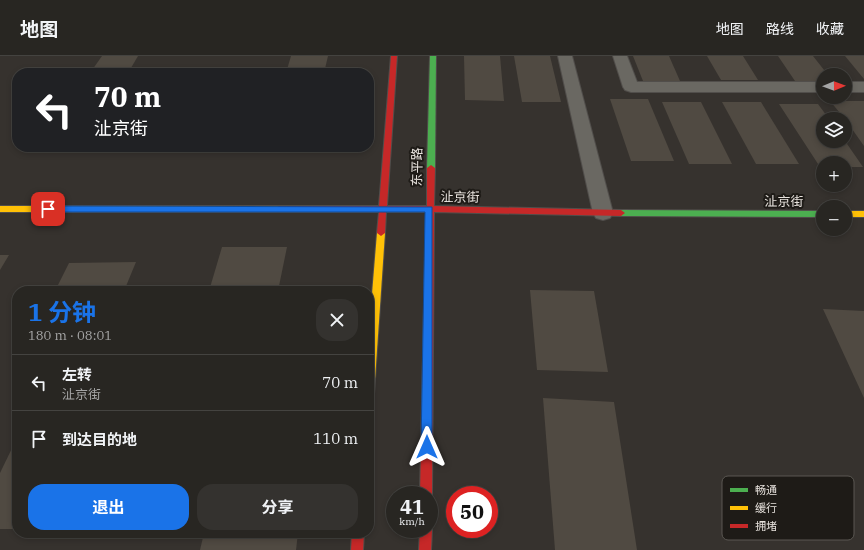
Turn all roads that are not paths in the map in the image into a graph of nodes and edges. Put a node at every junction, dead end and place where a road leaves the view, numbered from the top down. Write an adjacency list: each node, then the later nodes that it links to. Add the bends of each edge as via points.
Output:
1 (394, 56): 9 (main road)
2 (433, 56): 10 (main road, 东平路)
3 (565, 56): 11 (street)
4 (620, 56): 5 (street, via 631,87)
5 (816, 87)
6 (852, 87): 7 (street)
7 (864, 87)
8 (0, 209): 9 (main road, 沚京街)
9 (384, 210): 10 (main road, 沚京街); 15 (main road)
10 (429, 210): 11 (main road, 沚京街); 16 (main road, 东平路)
11 (603, 213): 12 (main road, 沚京街)
12 (816, 214)
13 (852, 214): 14 (main road)
14 (864, 214)
15 (374, 333)
16 (426, 486)
17 (358, 538): 19 (main road)
18 (426, 538): 20 (main road)
19 (357, 550)
20 (426, 550)

